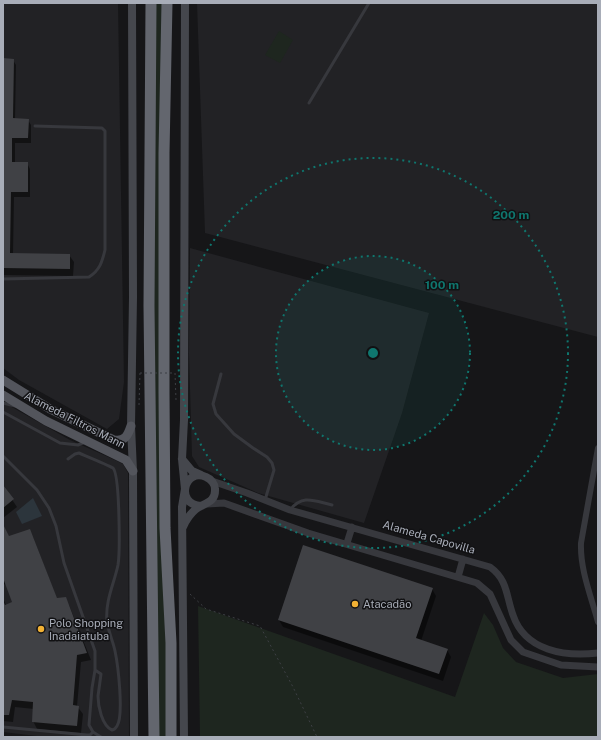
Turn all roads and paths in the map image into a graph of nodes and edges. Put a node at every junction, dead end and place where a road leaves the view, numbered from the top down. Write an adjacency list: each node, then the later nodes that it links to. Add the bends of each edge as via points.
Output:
1 (132, 3): 19 (main road)
2 (151, 3): 49 (highway, via 149,306)
3 (167, 3): 50 (highway, via 164,392)
4 (185, 3): 24 (main road)
5 (369, 3): 6 (lane)
6 (309, 103)
7 (35, 126): 8 (lane, via 102,128 105,131 105,250 101,266 90,277)
8 (3, 279)
9 (140, 373): 10 (path, bridge)
10 (175, 373)
11 (221, 374): 29 (lane, via 213,404 216,414 234,434 272,463 274,470)
12 (3, 380): 16 (main road, Alameda Filtros Mann)
13 (3, 395): 15 (main road, Alameda Filtros Mann)
14 (3, 403): 15 (lane)
15 (25, 409): 18 (main road, Alameda Filtros Mann)
16 (50, 409): 18 (main road); 19 (main road, Alameda Filtros Mann, via 114,440 124,439)
17 (3, 412): 20 (lane, via 60,443 78,444)
18 (46, 421): 20 (main road, Alameda Filtros Mann)
19 (131, 426): 25 (main road)
20 (86, 441): 25 (main road, Alameda Filtros Mann, via 126,460)
21 (598, 448): 39 (street, via 581,555)
22 (3, 456): 44 (lane, via 37,490 49,508 56,526 64,563 95,651)
23 (68, 459): 44 (lane, via 79,453 113,468 116,475 119,503 118,563 107,605 107,622 118,671 120,708 116,728 112,730 105,724 99,700 101,674)
24 (182, 459): 26 (main road); 28 (main road)
25 (133, 471): 48 (main road)
26 (201, 475): 27 (main road); 28 (main road, via 188,480)
27 (212, 481): 29 (street, Alameda Capovilla); 30 (main road, via 215,494)
28 (184, 489): 30 (main road, via 189,502 197,506); 34 (main road)
29 (265, 500): 32 (street, Alameda Capovilla)
30 (204, 505): 34 (main road, via 190,514); 35 (street, via 224,503)
31 (332, 505): 32 (lane, via 305,500 298,501)
32 (290, 510): 33 (street, Alameda Capovilla)
33 (352, 528): 35 (street); 36 (street, Alameda Capovilla)
34 (182, 532): 38 (main road)
35 (347, 544): 37 (street)
36 (463, 558): 37 (street); 40 (street, Alameda Capovilla, via 494,570 502,579 513,615 522,632 543,648)
37 (458, 577): 42 (street, via 477,583 490,594 511,640 523,652)
38 (183, 587): 51 (main road); 52 (path, via 206,609 260,626)
39 (598, 622)
40 (562, 653): 41 (street, Alameda Capovilla); 42 (street)
41 (598, 653)
42 (561, 665): 43 (street)
43 (598, 667)
44 (95, 670): 46 (lane, via 89,725)
45 (3, 727): 46 (lane, via 87,735)
46 (93, 732): 47 (lane)
47 (101, 737)
48 (134, 737)
49 (154, 737)
50 (171, 737)
51 (184, 737)
52 (317, 737)

